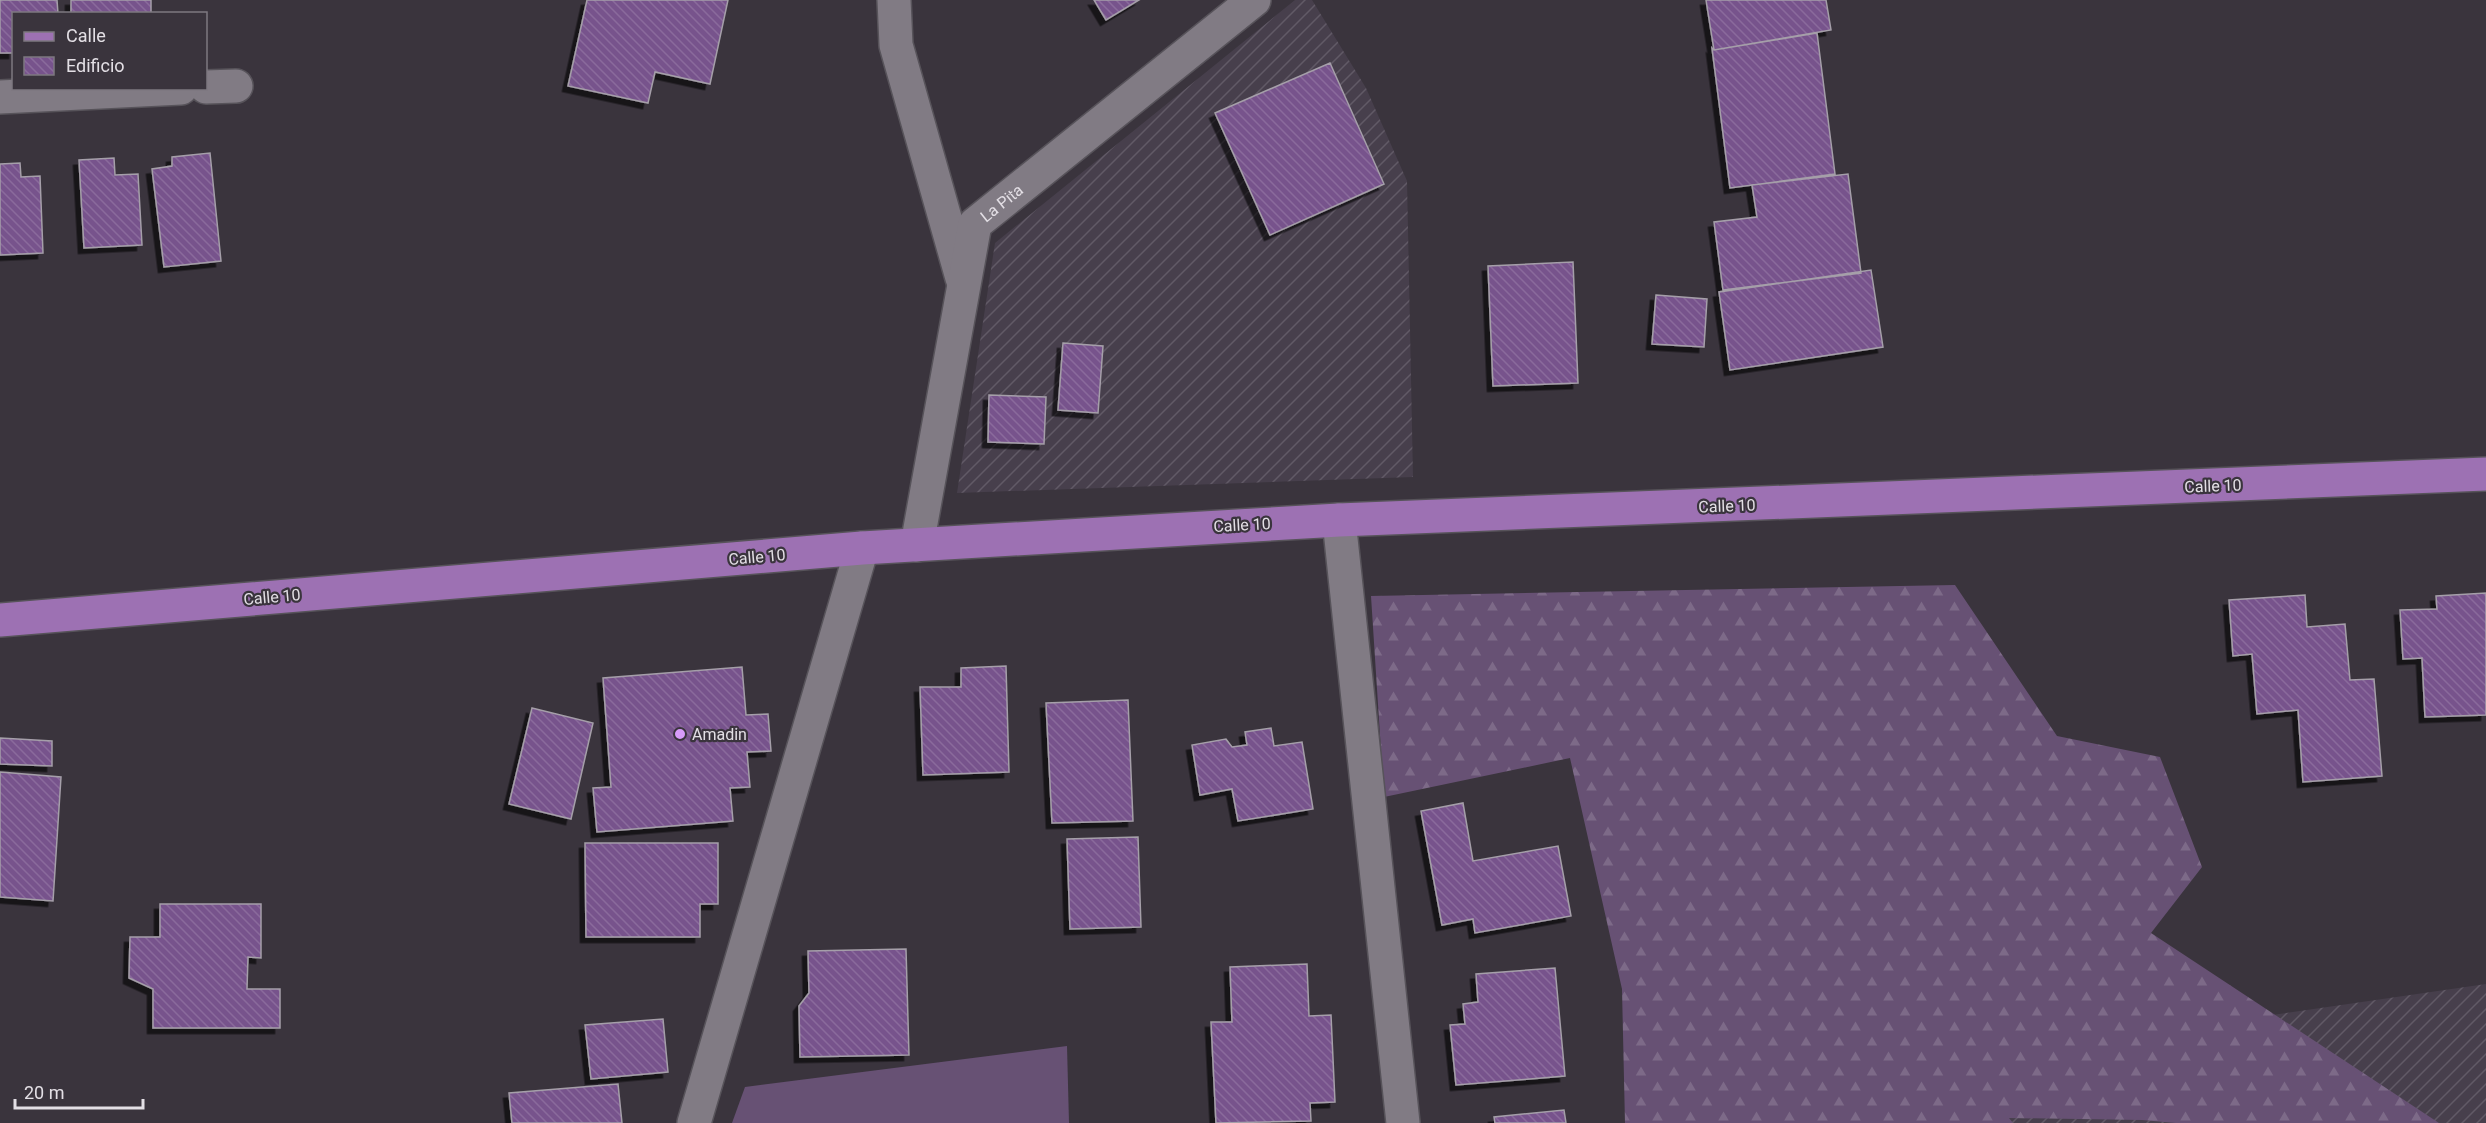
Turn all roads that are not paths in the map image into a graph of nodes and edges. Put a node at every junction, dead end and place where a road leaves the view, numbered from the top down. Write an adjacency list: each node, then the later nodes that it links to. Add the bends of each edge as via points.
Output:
1 (894, 0): 5 (street, via 896,45)
2 (1254, 0): 5 (street, La Pita, via 975,224)
3 (141, 90): 4 (street)
4 (0, 97)
5 (964, 286): 8 (street, La Pita)
6 (2486, 474): 7 (main road, Calle 10)
7 (1339, 520): 8 (main road, Calle 10); 12 (street)
8 (917, 545): 9 (main road, Calle 10)
9 (862, 548): 10 (main road, Calle 10); 11 (street)
10 (0, 620)
11 (694, 1123)
12 (1403, 1123)

